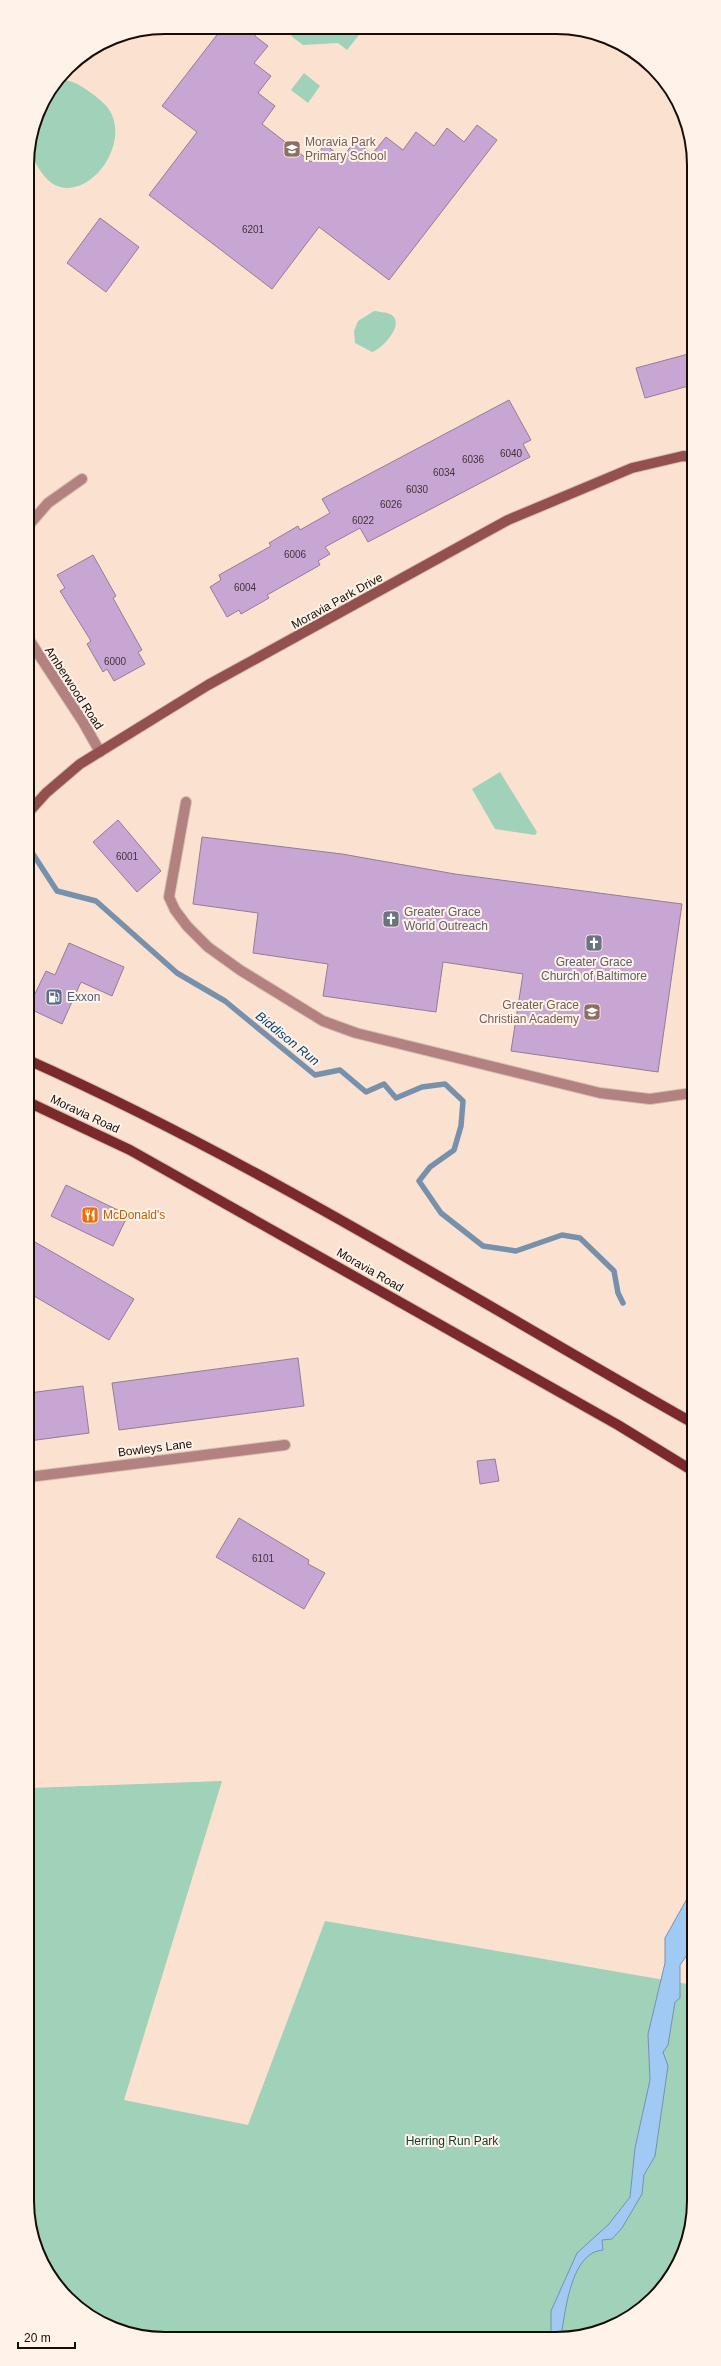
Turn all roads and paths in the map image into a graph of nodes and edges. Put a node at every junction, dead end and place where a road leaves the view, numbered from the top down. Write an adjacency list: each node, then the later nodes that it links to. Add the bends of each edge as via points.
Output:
1 (687, 456): 5 (main road, Moravia Park Drive, via 632,468 508,520 208,685)
2 (82, 479): 3 (street, via 48,503)
3 (34, 519)
4 (34, 647): 5 (street, Amberwood Road)
5 (100, 752): 7 (main road, Moravia Park Drive, via 80,764)
6 (186, 802): 9 (street, via 169,897 176,910 208,947 309,1014 356,1033 600,1093 650,1099)
7 (34, 806)
8 (34, 1063): 11 (main road, via 110,1097 268,1181 443,1278)
9 (687, 1094)
10 (34, 1105): 13 (main road, Moravia Road, via 136,1154 618,1425)
11 (687, 1420)
12 (285, 1445): 14 (street, Bowleys Lane)
13 (687, 1467)
14 (34, 1476)

